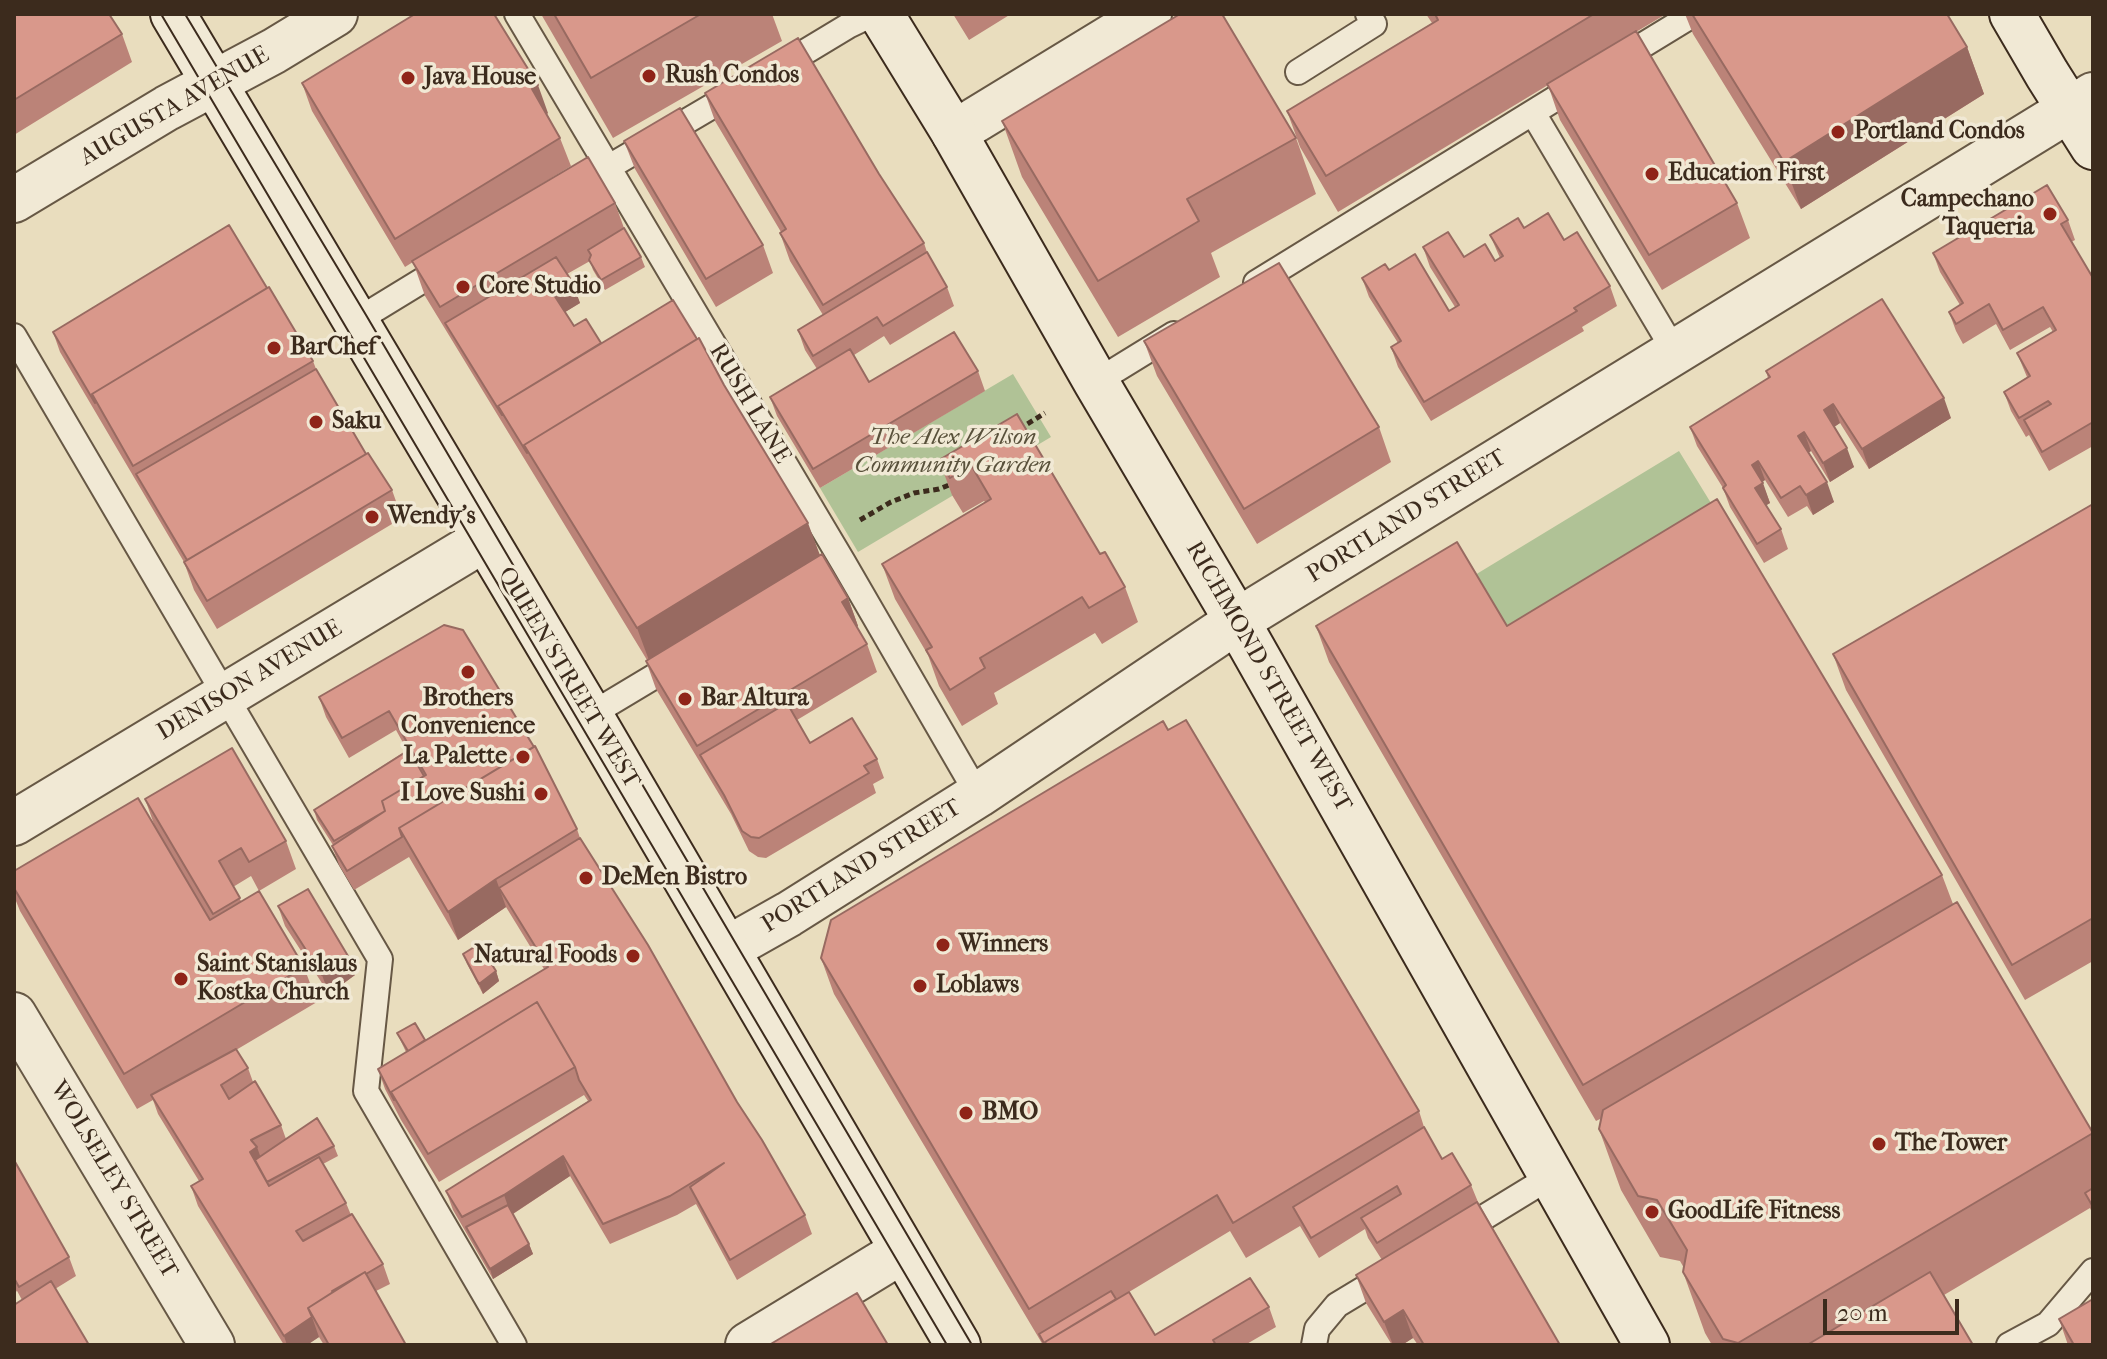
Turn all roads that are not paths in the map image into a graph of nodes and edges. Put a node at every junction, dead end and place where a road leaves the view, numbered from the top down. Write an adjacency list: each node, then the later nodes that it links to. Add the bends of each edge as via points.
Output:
1 (173, 14): 11 (street, QUEEN STREET WEST)
2 (335, 14): 11 (street, AUGUSTA AVENUE)
3 (517, 14): 16 (lane, RUSH LANE)
4 (873, 14): 16 (lane)
5 (881, 14): 14 (street, RICHMOND STREET WEST)
6 (1149, 14): 14 (street)
7 (1368, 14): 10 (lane, via 1374,24)
8 (1694, 14): 13 (lane)
9 (2012, 14): 12 (street, via 2047,74)
10 (1298, 72)
11 (214, 83): 18 (street, AUGUSTA AVENUE); 22 (street, QUEEN STREET WEST)
12 (2082, 102): 15 (street); 24 (street, PORTLAND STREET)
13 (1533, 113): 20 (lane); 24 (lane)
14 (954, 133): 25 (street, RICHMOND STREET WEST)
15 (2093, 147)
16 (609, 167): 17 (lane); 31 (lane, RUSH LANE)
17 (582, 183)
18 (14, 200)
19 (462, 257): 22 (lane)
20 (1237, 295)
21 (1197, 320): 25 (lane)
22 (356, 321): 26 (street, QUEEN STREET WEST)
23 (14, 336): 29 (lane)
24 (1675, 352): 27 (street, PORTLAND STREET)
25 (1096, 382): 27 (street, RICHMOND STREET WEST)
26 (485, 539): 29 (street, DENISON AVENUE); 30 (street, QUEEN STREET WEST)
27 (1237, 621): 31 (street, PORTLAND STREET); 35 (street, RICHMOND STREET WEST)
28 (699, 650): 30 (lane)
29 (225, 696): 32 (street, DENISON AVENUE); 41 (lane, via 380,959 366,1091)
30 (590, 715): 33 (street, QUEEN STREET WEST)
31 (978, 795): 33 (street, PORTLAND STREET)
32 (14, 823)
33 (727, 949): 37 (street, QUEEN STREET WEST)
34 (14, 1015): 40 (street, WOLSELEY STREET)
35 (1550, 1177): 36 (lane); 45 (street, RICHMOND STREET WEST)
36 (1440, 1244)
37 (902, 1251): 42 (street); 43 (street, QUEEN STREET WEST)
38 (1414, 1259): 44 (lane, via 1337,1305 1317,1329)
39 (2093, 1271): 46 (lane, via 2048,1324)
40 (211, 1345)
41 (514, 1345)
42 (748, 1345)
43 (958, 1345)
44 (1314, 1345)
45 (1647, 1345)
46 (2009, 1345)

